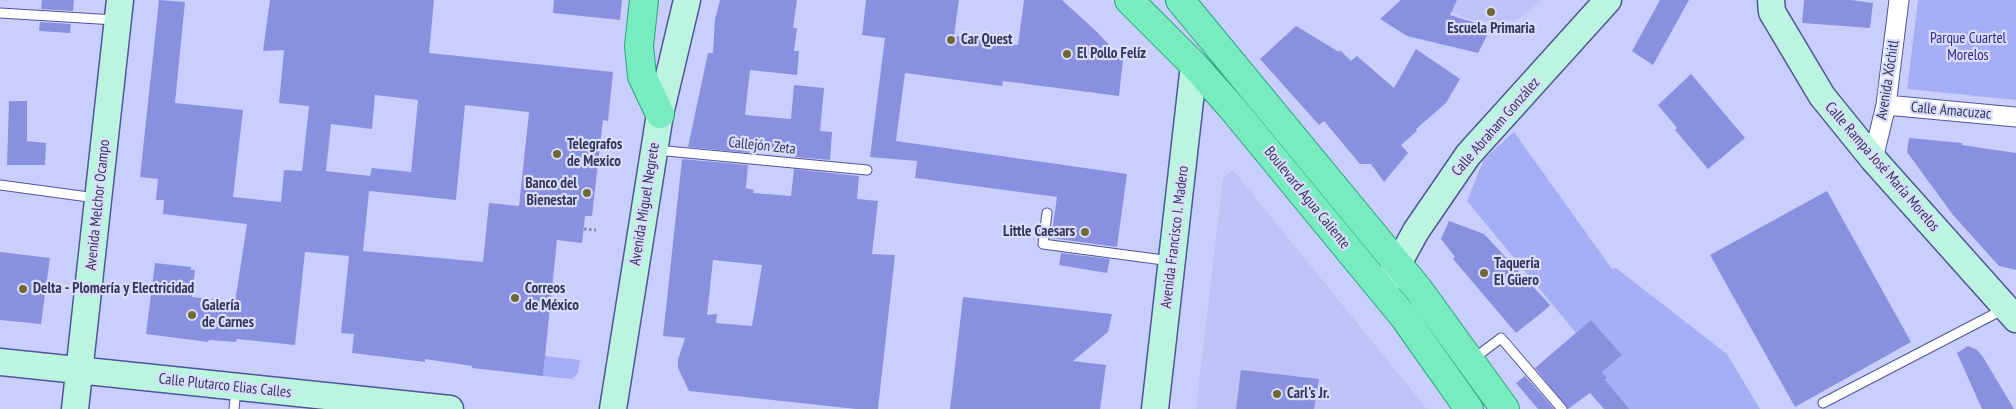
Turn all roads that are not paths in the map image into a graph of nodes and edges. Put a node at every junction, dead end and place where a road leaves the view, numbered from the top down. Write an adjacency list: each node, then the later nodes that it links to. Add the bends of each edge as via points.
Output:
1 (644, 0): 13 (main road, via 639,46 642,76)
2 (687, 0): 13 (street, Avenida Miguel Negrete)
3 (1129, 0): 11 (main road, Boulevard Agua Caliente)
4 (1173, 0): 11 (main road)
5 (1180, 0): 22 (main road, Boulevard Agua Caliente)
6 (1608, 0): 22 (street, Calle Abraham González, via 1468,155)
7 (1899, 0): 12 (street, Avenida Xóchitl)
8 (1770, 4): 16 (street, Calle Rampa José María Morelos, via 1822,96)
9 (119, 10): 10 (lane); 19 (street, Avenida Melchor Ocampo)
10 (0, 13)
11 (1194, 65): 21 (street, Avenida Francisco I. Madero); 23 (main road, Boulevard Agua Caliente)
12 (1886, 105): 14 (street, Calle Amacuzac); 16 (street, Avenida Xóchitl)
13 (660, 114): 15 (street, Avenida Miguel Negrete)
14 (2016, 117)
15 (654, 150): 17 (lane, Callejón Zeta); 33 (street, Avenida Miguel Negrete)
16 (1873, 158): 24 (street, Calle Rampa José María Morelos)
17 (867, 170)
18 (0, 184): 19 (lane)
19 (98, 199): 27 (street, Avenida Melchor Ocampo)
20 (1047, 213): 21 (lane, via 1043,244)
21 (1172, 261): 34 (street, Avenida Francisco I. Madero)
22 (1397, 263): 23 (street, Calle Abraham González); 25 (main road, Boulevard Agua Caliente)
23 (1383, 291): 35 (main road, Boulevard Agua Caliente)
24 (2011, 313): 29 (lane)
25 (1470, 361): 36 (main road, Boulevard Agua Caliente); 37 (lane, via 1501,338)
26 (0, 362): 27 (street, Calle Plutarco Elias Calles)
27 (80, 370): 28 (street, Calle Plutarco Elias Calles); 31 (street, Avenida Melchor Ocampo)
28 (235, 398): 30 (street, Calle Plutarco Elias Calles, via 305,398)
29 (1823, 403)
30 (378, 405): 32 (street, Calle Plutarco Elias Calles)
31 (75, 409)
32 (450, 409)
33 (613, 409)
34 (1155, 409)
35 (1469, 409)
36 (1505, 409)
37 (1562, 409)

